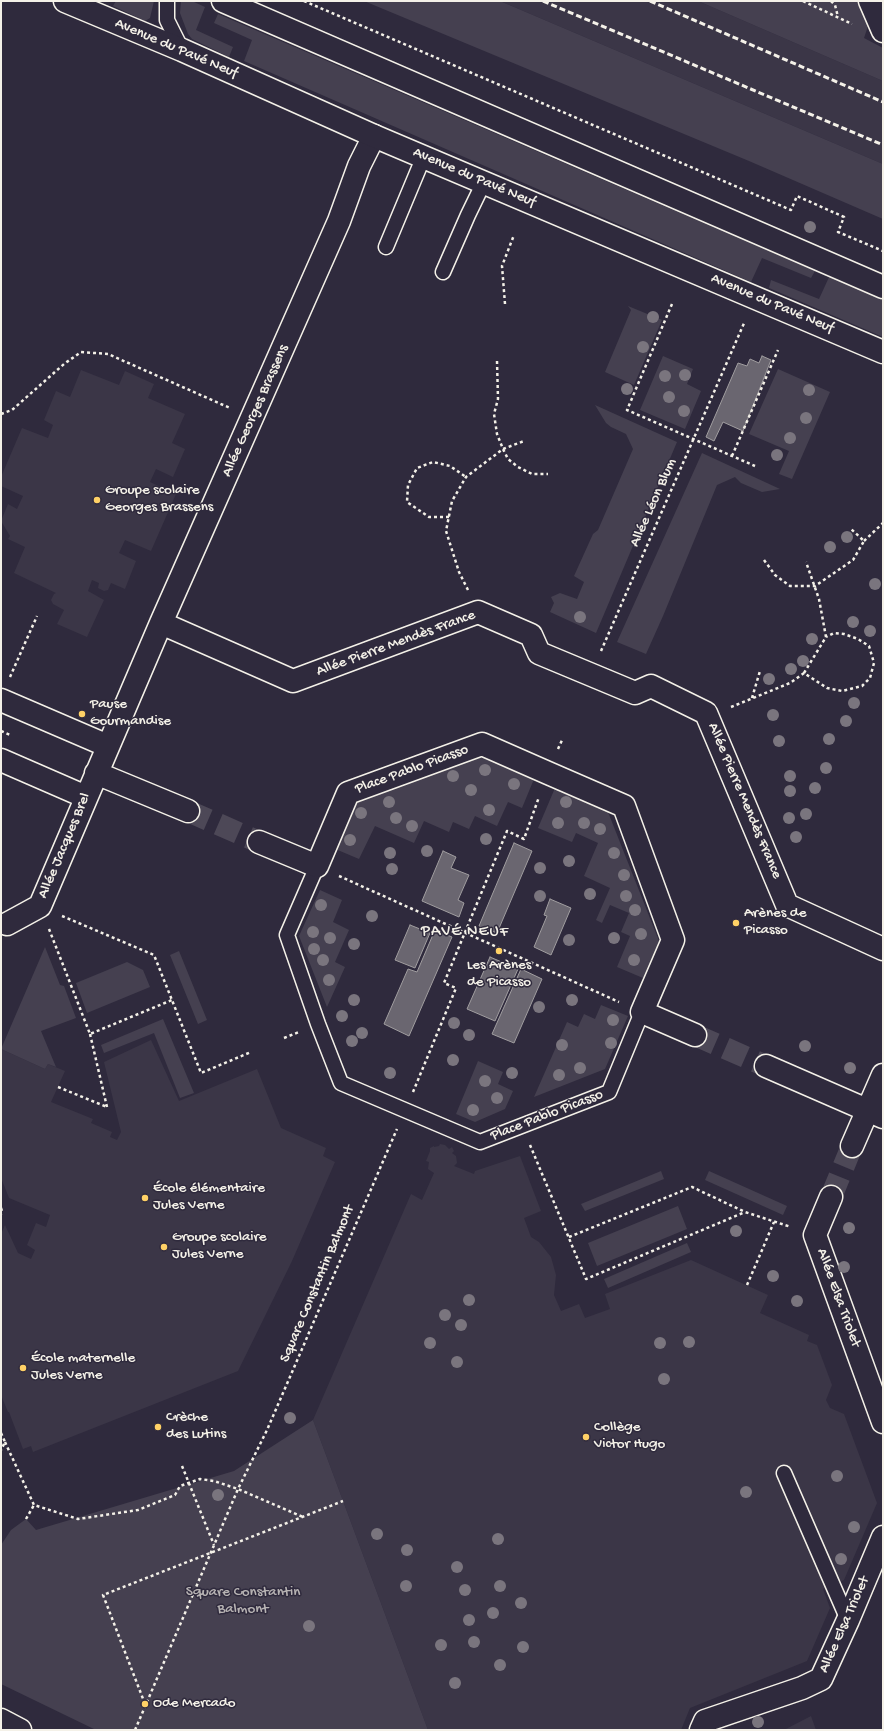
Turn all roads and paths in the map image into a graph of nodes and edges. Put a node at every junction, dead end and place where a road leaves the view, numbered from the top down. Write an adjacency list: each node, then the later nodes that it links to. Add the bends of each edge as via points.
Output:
1 (65, 1): 10 (street, Avenue du Pavé Neuf)
2 (167, 1): 10 (lane, via 167,20)
3 (223, 1): 18 (street)
4 (304, 1): 16 (path, via 791,210 797,196 844,217 838,232)
5 (803, 1): 8 (path)
6 (831, 1): 8 (path, via 835,5)
7 (870, 1): 9 (street)
8 (838, 18): 9 (path, via 866,30)
9 (881, 29)
10 (182, 50): 11 (street, Avenue du Pavé Neuf)
11 (374, 136): 12 (street, Avenue du Pavé Neuf); 26 (street, Allée Georges Brassens)
12 (424, 156): 13 (street, Avenue du Pavé Neuf); 15 (lane)
13 (484, 182): 17 (lane); 23 (street, Avenue du Pavé Neuf)
14 (514, 235): 19 (path, via 502,266)
15 (386, 247)
16 (883, 251)
17 (443, 272)
18 (883, 287)
19 (505, 304)
20 (672, 304): 27 (path, via 626,410)
21 (745, 322): 27 (path, Allée Léon Blum)
22 (778, 350): 30 (path)
23 (883, 352)
24 (497, 361): 29 (path, via 498,399 494,414 497,434)
25 (1, 414): 26 (path, via 12,410 64,364 82,352 96,352 108,354)
26 (253, 418): 43 (street, Allée Georges Brassens)
27 (694, 439): 30 (path); 47 (path, Allée Léon Blum)
28 (524, 441): 29 (path)
29 (503, 449): 32 (path, via 508,459 518,467 532,474); 33 (path)
30 (732, 456): 31 (path)
31 (755, 466)
32 (548, 474)
33 (466, 477): 34 (path, via 452,501); 34 (path, via 450,466 433,462 417,468 408,486 407,502 429,516)
34 (449, 517): 41 (path, via 446,531 459,572)
35 (883, 523): 37 (path)
36 (850, 528): 37 (path)
37 (864, 541): 40 (path, via 853,560)
38 (764, 560): 40 (path, via 775,576 790,586)
39 (806, 562): 40 (path)
40 (815, 586): 44 (path)
41 (478, 612): 43 (street, Allée Pierre Mendès France, via 293,681); 47 (street, Allée Pierre Mendès France, via 531,635 538,653)
42 (37, 616): 48 (path)
43 (162, 623): 51 (street, Allée Georges Brassens)
44 (826, 637): 46 (path); 46 (path, via 834,633 844,634 869,646 874,663 870,678 862,686 842,691 827,688)
45 (760, 671): 49 (path)
46 (804, 673): 49 (path, via 790,683)
47 (591, 675): 50 (street, Allée Pierre Mendès France, via 634,694 651,686 706,713)
48 (4, 691): 51 (street)
49 (752, 698): 50 (path)
50 (709, 718): 62 (street, Allée Pierre Mendès France, via 787,905)
51 (108, 746): 54 (street, Allée Georges Brassens)
52 (1, 760): 55 (street)
53 (548, 772): 58 (street, Place Pablo Picasso, via 482,744 348,793); 61 (path, via 524,839 507,831); 64 (street, Place Pablo Picasso, via 624,806 673,940)
54 (96, 773): 55 (street, Allée Jacques Brel); 56 (street)
55 (86, 797): 59 (street, Allée Jacques Brel)
56 (188, 810)
57 (259, 842): 58 (street)
58 (317, 866): 61 (path); 73 (lane, Place Pablo Picasso, via 287,935 318,1024 341,1082)
59 (40, 906): 60 (street, Allée Jacques Brel); 63 (path, via 154,955); 66 (path)
60 (3, 926)
61 (465, 933): 64 (path); 73 (path, via 444,983 456,988)
62 (883, 949)
63 (172, 1000): 66 (path); 69 (path, via 201,1073)
64 (642, 1012): 67 (street); 73 (lane, Place Pablo Picasso, via 609,1092 480,1142)
65 (297, 1033): 68 (path)
66 (90, 1034): 72 (path, via 107,1107)
67 (695, 1035)
68 (284, 1038)
69 (251, 1052)
70 (766, 1066): 74 (street)
71 (883, 1075): 74 (street)
72 (58, 1087)
73 (405, 1110): 92 (path, Square Constantin Balmont, via 267,1430)
74 (875, 1114): 76 (street)
75 (529, 1143): 83 (path)
76 (852, 1146)
77 (831, 1197): 82 (street, Allée Elsa Triolet)
78 (1, 1208): 80 (path)
79 (745, 1212): 81 (path); 83 (path, via 692,1187); 83 (path, via 586,1278)
80 (1, 1214)
81 (774, 1222): 82 (path); 84 (path)
82 (815, 1235): 85 (street, Allée Elsa Triolet)
83 (569, 1237)
84 (747, 1285)
85 (883, 1422)
86 (1, 1433): 87 (path)
87 (5, 1442): 88 (path); 94 (path)
88 (1, 1450)
89 (182, 1466): 91 (path)
90 (784, 1472): 100 (lane)
91 (190, 1483): 92 (path, via 200,1479); 94 (path, via 180,1486 175,1495 138,1510 78,1520); 98 (path)
92 (238, 1489): 95 (path); 98 (path, Square Constantin Balmont)
93 (343, 1502): 95 (path)
94 (34, 1505): 96 (path)
95 (304, 1517): 99 (path)
96 (26, 1519)
97 (883, 1537): 100 (street, Allée Elsa Triolet)
98 (214, 1545): 99 (path, Square Constantin Balmont)
99 (211, 1553): 101 (path, Square Constantin Balmont); 101 (path, via 103,1595)
100 (848, 1620): 105 (street, Allée Elsa Triolet, via 821,1679 705,1721)
101 (145, 1704): 104 (path, Square Constantin Balmont)
102 (1, 1720): 103 (street)
103 (20, 1730)
104 (135, 1730)
105 (701, 1730)

